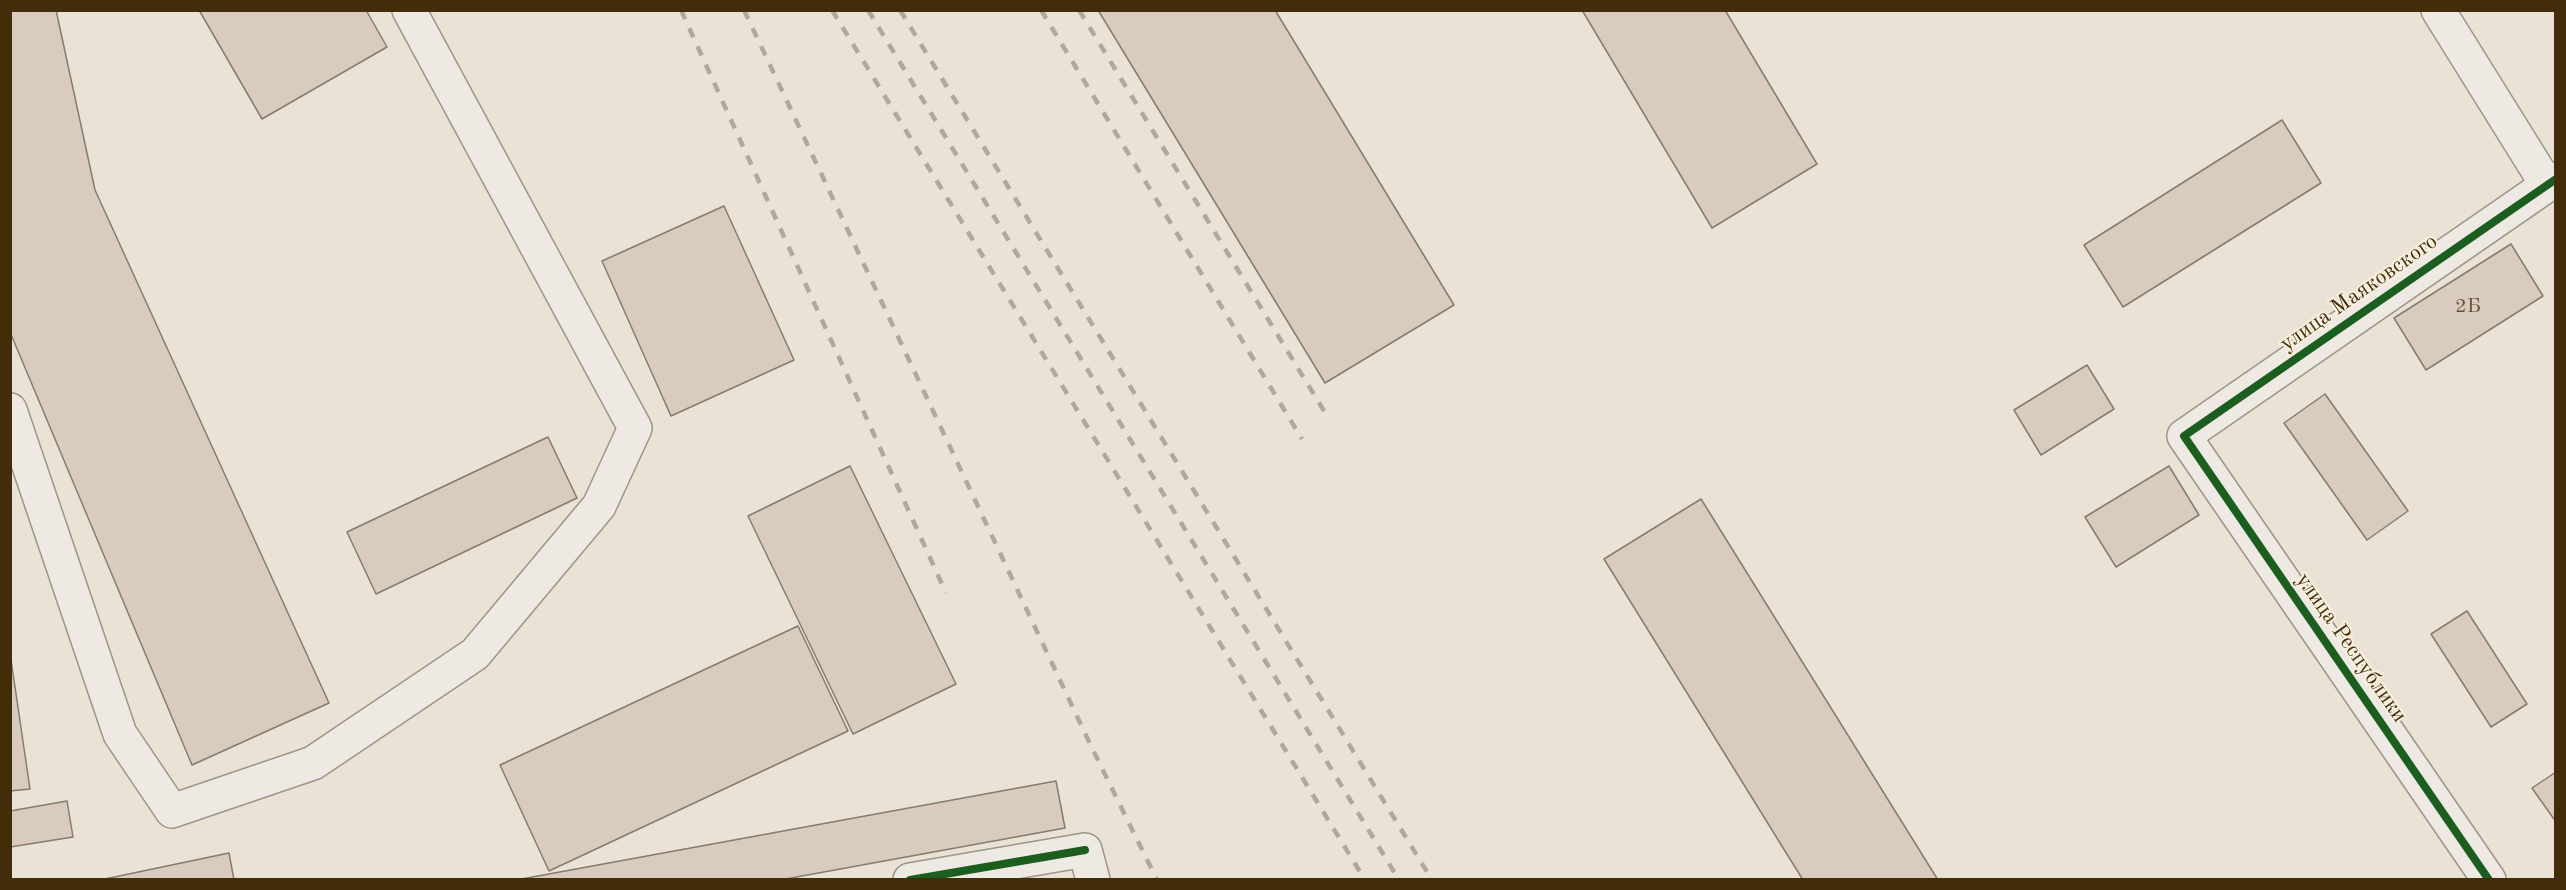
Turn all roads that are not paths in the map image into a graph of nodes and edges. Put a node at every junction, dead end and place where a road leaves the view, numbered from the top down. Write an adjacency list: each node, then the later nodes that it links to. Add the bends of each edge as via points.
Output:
1 (409, 10): 4 (street, via 635,428 598,506 475,654 313,764 172,812 120,734)
2 (2438, 10): 3 (street)
3 (2551, 182): 5 (street, улица Маяковского)
4 (10, 410)
5 (2184, 436): 8 (street, улица Республики)
6 (1089, 865): 7 (street)
7 (910, 879)
8 (2489, 879)

